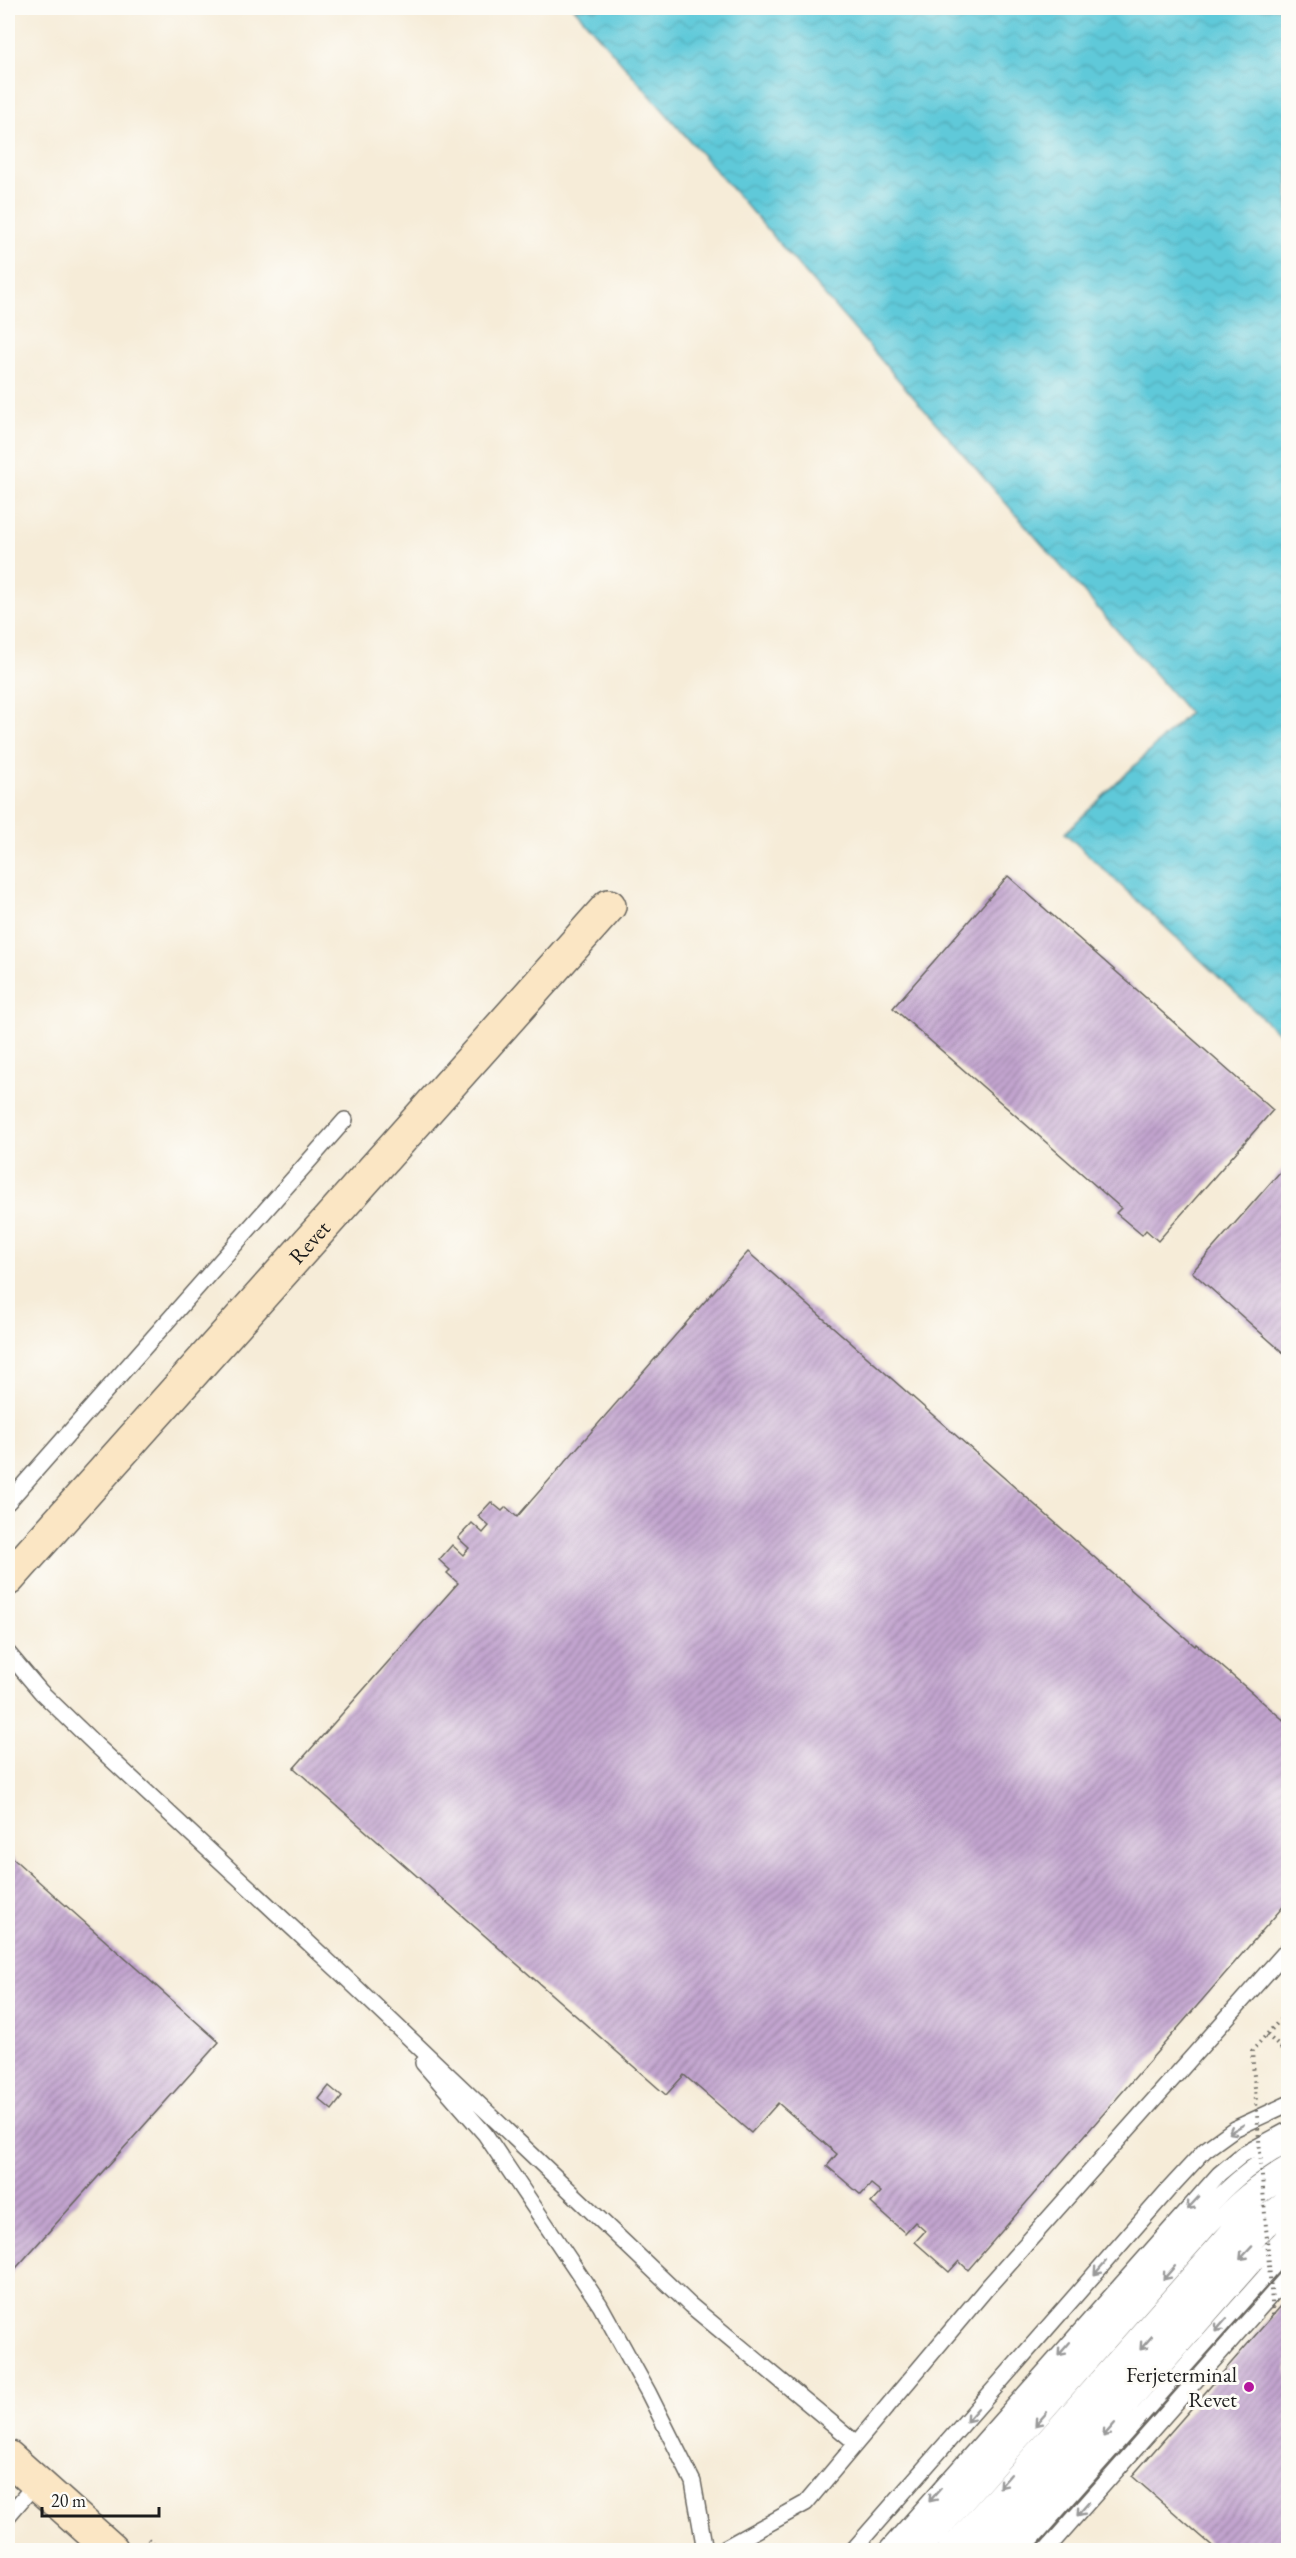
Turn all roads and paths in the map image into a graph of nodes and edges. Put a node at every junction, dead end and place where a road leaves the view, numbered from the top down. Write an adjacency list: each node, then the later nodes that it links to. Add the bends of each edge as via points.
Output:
1 (609, 906): 4 (street, Revet)
2 (345, 1120): 3 (lane)
3 (8, 1502)
4 (8, 1579)
5 (8, 1653): 7 (lane, via 41,1692 98,1747)
6 (1288, 1949): 22 (lane, via 986,2289)
7 (342, 1974): 22 (lane, via 690,2305); 27 (lane, via 484,2134 600,2305 693,2482)
8 (1288, 2011): 9 (path, bridge)
9 (1267, 2035): 10 (path, via 1281,2048); 21 (path, bridge, via 1252,2051)
10 (1288, 2040)
11 (1288, 2104): 29 (lane, one-way to 29, via 1234,2129 1205,2150)
12 (1288, 2130): 30 (lane, one-way to 30, via 1242,2155 1219,2174)
13 (1288, 2146): 31 (lane, via 1250,2167 1204,2211)
14 (1288, 2163): 32 (lane, one-way to 32, via 1239,2196 1207,2229)
15 (1288, 2179): 33 (lane, one-way to 33, via 1241,2215)
16 (1288, 2196): 34 (lane, one-way to 34, via 1259,2217 1229,2249)
17 (1288, 2213): 35 (lane, one-way to 35, via 1240,2259)
18 (1288, 2231): 36 (lane, one-way to 36, via 1250,2269)
19 (1288, 2250): 37 (lane, one-way to 37)
20 (1288, 2276): 38 (lane, one-way to 38)
21 (1273, 2315)
22 (856, 2443): 28 (lane, via 806,2503)
23 (8, 2457): 24 (street)
24 (37, 2482): 25 (lane); 26 (street)
25 (8, 2516)
26 (112, 2550)
27 (705, 2550)
28 (721, 2550)
29 (853, 2550)
30 (886, 2550)
31 (906, 2550)
32 (925, 2550)
33 (945, 2550)
34 (964, 2550)
35 (983, 2550)
36 (1003, 2550)
37 (1022, 2550)
38 (1046, 2550)

